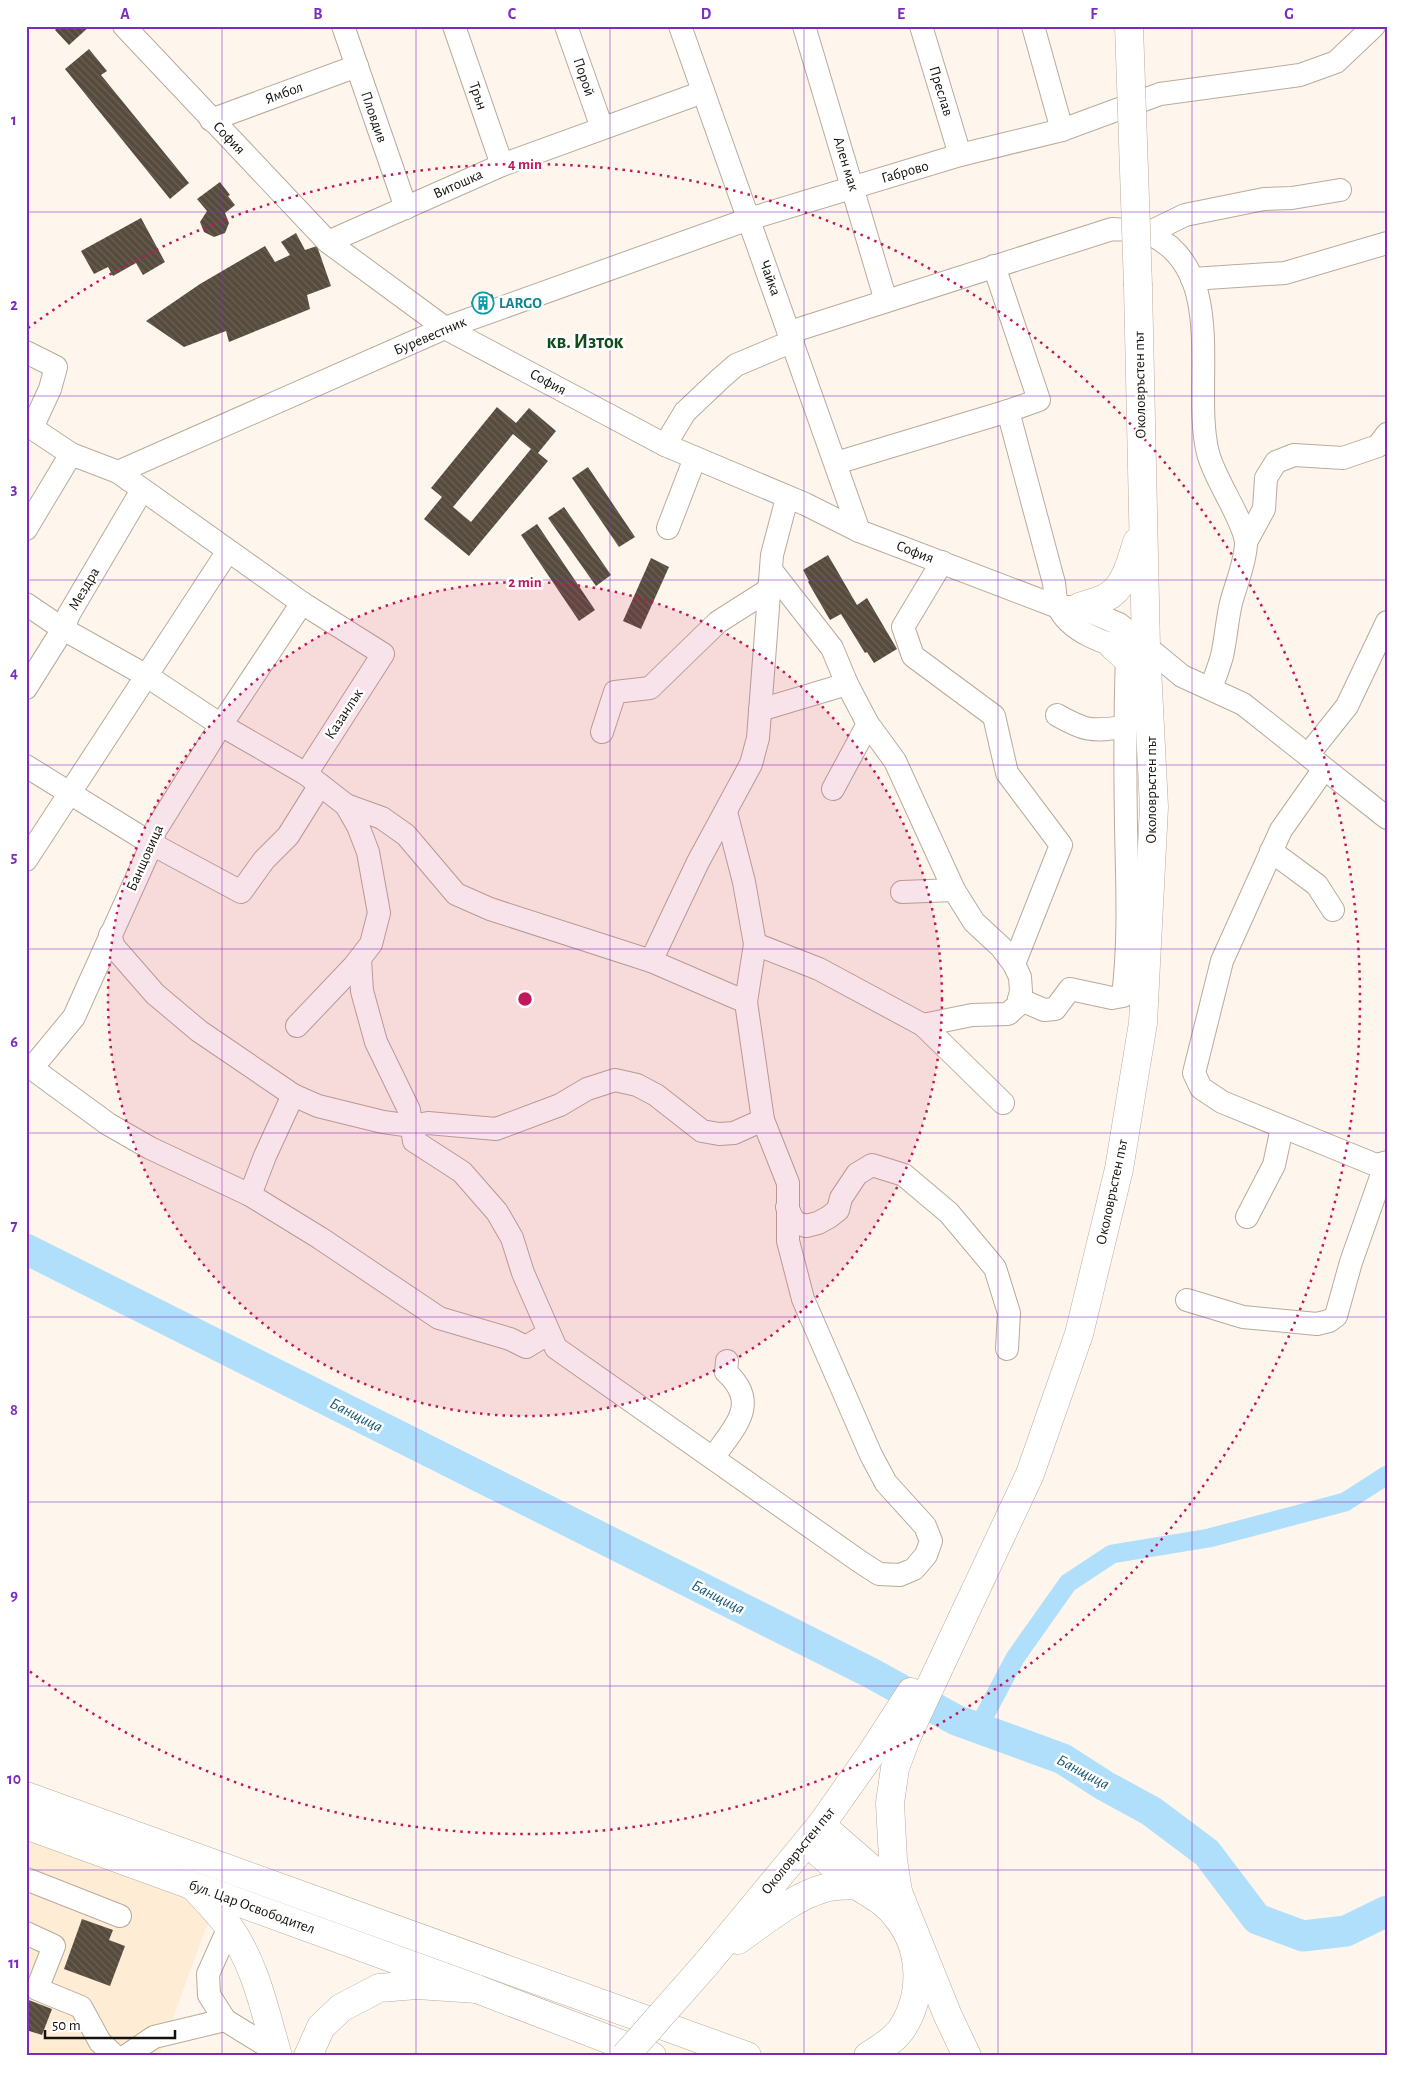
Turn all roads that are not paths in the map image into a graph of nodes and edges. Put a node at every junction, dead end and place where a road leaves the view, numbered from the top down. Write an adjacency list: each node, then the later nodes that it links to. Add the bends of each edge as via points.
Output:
1 (124, 26): 13 (street, София)
2 (343, 26): 11 (street, Пловдив)
3 (454, 26): 17 (street, Трън)
4 (566, 26): 14 (street, Порой)
5 (680, 26): 12 (street, Чайка)
6 (804, 26): 18 (street, Ален мак)
7 (921, 26): 16 (street, Преслав)
8 (1033, 26): 15 (street)
9 (1129, 26): 40 (main road, Околовръстен път, bridge)
10 (1374, 26): 15 (street, Габрово, via 1336,62 1300,76 1160,94)
11 (357, 66): 13 (street, Ямбол); 20 (street, Пловдив)
12 (703, 92): 14 (street, Витошка); 21 (street, Чайка)
13 (211, 120): 23 (street, София)
14 (602, 128): 17 (street, Витошка)
15 (1062, 130): 16 (street, Габрово)
16 (960, 156): 18 (street, Габрово)
17 (502, 165): 20 (street, Витошка)
18 (853, 187): 21 (street, Габрово); 27 (street, Ален мак)
19 (1340, 190): 22 (street, via 1185,215)
20 (406, 208): 23 (street, Витошка)
21 (749, 219): 28 (street, Буревестник); 29 (street, Чайка)
22 (1148, 233): 25 (street, via 1112,229); 26 (street, via 1180,256)
23 (328, 242): 28 (street, София)
24 (1387, 243): 26 (street, via 1285,273)
25 (994, 266): 27 (street); 31 (street, via 1038,400)
26 (1192, 279): 44 (street, via 1203,326 1204,428 1208,453)
27 (886, 302): 29 (street)
28 (445, 328): 33 (street, София); 37 (street, Буревестник)
29 (791, 337): 33 (street, via 736,365 685,412); 36 (street, Чайка)
30 (26, 352): 34 (street, via 56,367 50,390 32,428)
31 (1008, 412): 36 (street); 50 (street, via 1054,583)
32 (1387, 434): 44 (street, via 1378,446 1343,458 1294,455 1276,462 1266,478 1264,509)
33 (665, 445): 35 (street, София)
34 (71, 454): 37 (street); 42 (street)
35 (695, 458): 39 (street, София); 41 (street)
36 (836, 463): 43 (street, Чайка)
37 (118, 472): 38 (street)
38 (142, 490): 45 (street); 52 (street, Мездра)
39 (786, 498): 43 (street, София); 47 (street, via 772,555)
40 (1142, 526): 50 (main road, via 1126,576 1116,590 1106,598); 53 (main road, Околовръстен път)
41 (668, 528)
42 (26, 529)
43 (859, 531): 46 (street, София)
44 (1246, 542): 57 (street, via 1222,657)
45 (228, 551): 48 (street); 54 (street)
46 (942, 562): 50 (street, София); 82 (street, via 903,627 913,656 994,716 1007,773 1061,845)
47 (771, 580): 55 (street, via 832,648); 58 (street); 63 (street, via 718,622 650,688 615,692)
48 (302, 603): 61 (street, Банщовица); 66 (street, Казанлък, via 383,654)
49 (26, 604): 52 (street)
50 (1068, 607): 53 (street, via 1074,627); 53 (street, София, via 1119,624)
51 (1387, 622): 64 (street)
52 (63, 629): 54 (street); 56 (street, Мездра)
53 (1129, 650): 57 (street); 62 (street); 102 (main road, Околовръстен път, via 1132,663 1149,693 1154,807 1142,1023 1119,1169 1079,1334 1030,1474)
54 (147, 676): 61 (street); 68 (street)
55 (847, 684): 58 (street); 60 (street)
56 (26, 688)
57 (1211, 688): 64 (street, via 1243,704)
58 (760, 710): 70 (street, via 758,738 751,764)
59 (1056, 715): 62 (street, via 1094,731)
60 (868, 724): 67 (street); 75 (street, via 895,761)
61 (221, 726): 66 (street); 72 (street, Банщовица, via 154,831)
62 (1126, 727): 83 (street, via 1129,886 1123,996 1112,998 1070,989 1055,1009 1044,1010)
63 (602, 732)
64 (1316, 762): 71 (street); 73 (street)
65 (26, 766): 68 (street)
66 (313, 779): 69 (street); 72 (street, Казанлък, via 288,836 264,860 241,892)
67 (833, 789)
68 (70, 793): 72 (street); 74 (street)
69 (346, 805): 80 (street, via 368,852 379,913 371,944); 81 (street, via 382,818 406,835 456,894 490,910)
70 (726, 812): 79 (street, via 744,882); 81 (street, via 698,862)
71 (1387, 818)
72 (152, 844): 78 (street, Банщовица)
73 (1271, 851): 77 (street, via 1317,885); 92 (street, via 1222,961 1194,1073 1202,1088 1222,1102)
74 (26, 860)
75 (954, 890): 76 (street); 82 (street, via 974,922)
76 (902, 892)
77 (1333, 910)
78 (110, 935): 87 (street, Банщовица, via 74,1017); 88 (street, via 114,947 155,994 199,1031)
79 (755, 944): 84 (street); 85 (street, via 819,969)
80 (360, 959): 86 (street); 91 (street, via 362,991 376,1042 409,1110)
81 (651, 961): 84 (street)
82 (1014, 964): 83 (street, via 1020,977)
83 (1019, 999): 85 (street, via 1018,1005 1008,1014 972,1015)
84 (746, 1002): 90 (street)
85 (923, 1024): 89 (street)
86 (298, 1026)
87 (29, 1066): 94 (street, via 108,1124)
88 (293, 1095): 91 (street, via 318,1106); 94 (street, via 264,1156)
89 (1003, 1103)
90 (763, 1120): 91 (street, via 734,1133 702,1131 656,1095 637,1084 615,1080 496,1129 428,1123); 95 (street, via 788,1183)
91 (412, 1126): 98 (street, via 414,1141 462,1172 497,1212 512,1238)
92 (1282, 1128): 93 (street, via 1376,1166); 96 (street, via 1274,1165)
93 (1386, 1162): 97 (street, via 1336,1316 1329,1321 1318,1324 1243,1317)
94 (250, 1196): 98 (street, via 320,1238 438,1318 510,1339 526,1347)
95 (787, 1207): 99 (street, via 794,1222 806,1226 818,1223 838,1210 841,1198 857,1174 872,1165 904,1175 949,1213 995,1268 1009,1313); 101 (street, via 788,1241 807,1307 886,1483 925,1526 931,1541 926,1555 914,1569 900,1575 879,1574)
96 (1247, 1217)
97 (1187, 1300)
98 (549, 1333): 101 (street, via 556,1348)
99 (1007, 1349)
100 (728, 1361): 101 (street, via 726,1372 736,1381 745,1399 739,1420)
101 (713, 1458)
102 (952, 1632): 105 (main road, Околовръстен път); 109 (main road, via 896,1768 890,1828)
103 (26, 1796): 122 (main road, бул. Цар Освободител)
104 (26, 1825): 108 (main road, бул. Цар Освободител)
105 (814, 1833): 107 (main road); 109 (main road); 113 (main road, Околовръстен път)
106 (26, 1879): 110 (street)
107 (856, 1885): 113 (main road, via 826,1888 804,1897); 123 (main road, via 881,1899 897,1916 911,1938 917,1962 918,1985 912,2008 900,2031)
108 (193, 1886): 111 (main road); 114 (main road, бул. Цар Освободител)
109 (898, 1892): 124 (main road)
110 (120, 1916)
111 (230, 1927): 115 (street, via 208,1974 210,1995); 116 (main road, via 256,1981)
112 (26, 1933): 117 (street, via 54,1946 37,1989 81,2007 100,2042)
113 (706, 1963): 120 (main road, Околовръстен път, bridge)
114 (477, 1989): 119 (main road, via 416,1985 378,1988 340,2008 321,2027); 121 (main road, бул. Цар Освободител)
115 (225, 2020): 116 (street); 118 (street, via 154,2037)
116 (277, 2054)
117 (115, 2056)
118 (126, 2056)
119 (308, 2056)
120 (625, 2056)
121 (652, 2056)
122 (747, 2056)
123 (868, 2056)
124 (967, 2056)

